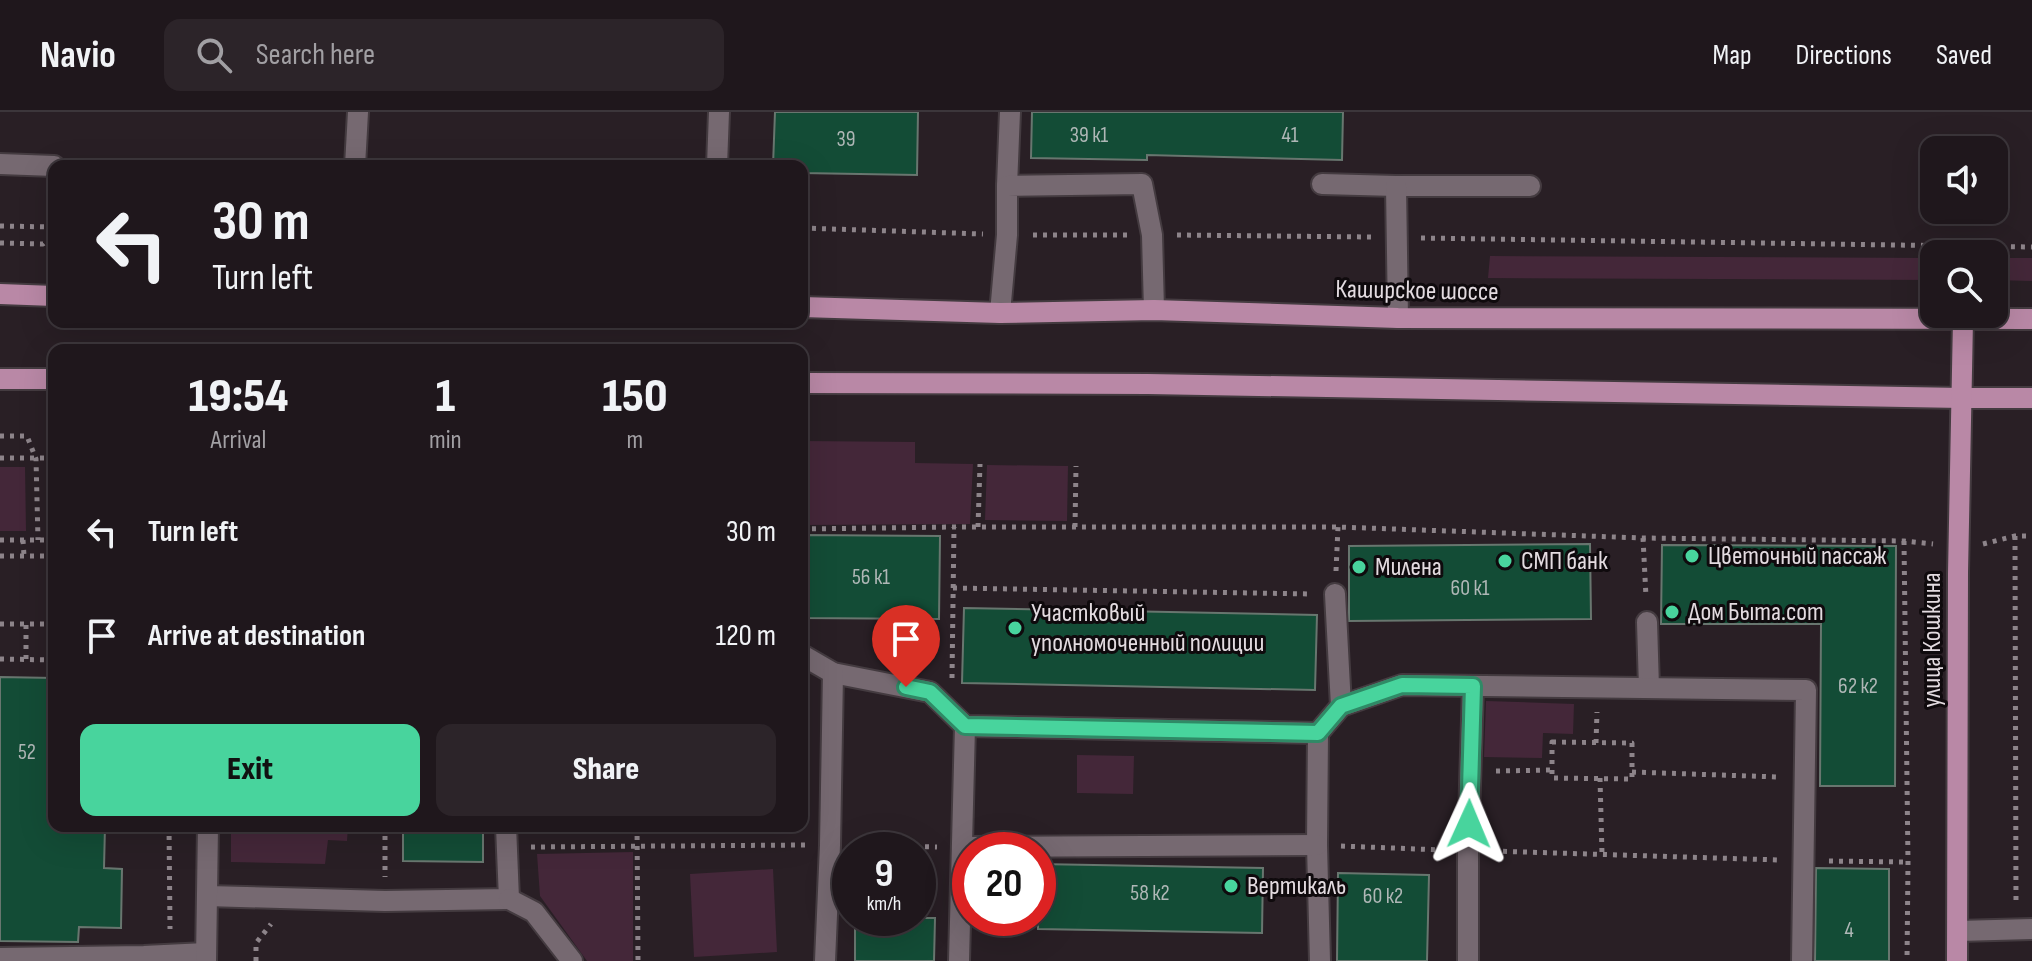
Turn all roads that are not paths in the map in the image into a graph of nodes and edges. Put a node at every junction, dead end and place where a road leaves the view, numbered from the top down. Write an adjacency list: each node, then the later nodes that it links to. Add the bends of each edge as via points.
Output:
1 (358, 112): 4 (street)
2 (719, 112): 5 (street)
3 (1010, 112): 9 (street)
4 (355, 160)
5 (717, 160)
6 (0, 164): 7 (street)
7 (48, 166)
8 (1322, 184): 10 (street)
9 (1007, 186): 15 (street, via 1142,184 1152,235); 16 (street)
10 (1396, 186): 11 (street); 17 (street)
11 (1530, 186)
12 (0, 294): 13 (main road)
13 (48, 296)
14 (808, 307): 16 (main road, Каширское шоссе)
15 (1154, 310): 16 (main road, Каширское шоссе); 17 (main road, Каширское шоссе)
16 (1000, 313)
17 (1398, 318): 20 (main road, Каширское шоссе)
18 (2008, 319): 19 (main road, Каширское шоссе)
19 (2032, 319)
20 (1920, 320)
21 (1963, 328): 25 (main road, улица Кошкина)
22 (0, 379): 23 (main road)
23 (48, 379)
24 (808, 383): 25 (main road)
25 (1962, 398): 26 (main road); 44 (main road, улица Кошкина)
26 (2032, 398)
27 (1335, 594): 33 (street)
28 (1647, 622): 32 (street)
29 (808, 658): 30 (street)
30 (833, 673): 34 (street, via 930,692); 49 (street)
31 (1473, 686): 32 (street); 33 (street, via 1402,685); 52 (street)
32 (1649, 688): 53 (street, via 1806,690)
33 (1341, 706): 35 (street)
34 (958, 720): 35 (street); 38 (street)
35 (1318, 733): 39 (street)
36 (208, 832): 41 (street)
37 (506, 832): 42 (street)
38 (962, 832)
39 (1317, 845): 40 (street); 51 (street)
40 (1056, 846)
41 (207, 896): 42 (street); 46 (street)
42 (509, 899): 48 (street, via 534,912)
43 (2024, 930): 44 (street)
44 (1958, 931): 54 (main road, улица Кошкина)
45 (960, 936): 50 (street)
46 (206, 957): 47 (street)
47 (0, 958)
48 (572, 961)
49 (825, 961)
50 (959, 961)
51 (1320, 961)
52 (1468, 961)
53 (1802, 961)
54 (1957, 961)

